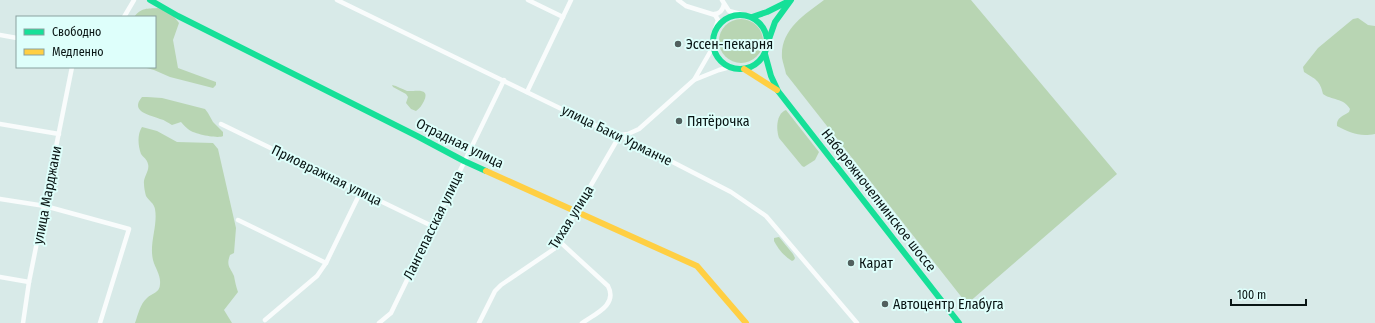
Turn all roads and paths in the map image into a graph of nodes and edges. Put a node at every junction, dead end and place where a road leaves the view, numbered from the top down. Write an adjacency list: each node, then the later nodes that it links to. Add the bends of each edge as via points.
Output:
1 (134, 0): 12 (street)
2 (150, 0): 32 (street, Отрадная улица)
3 (337, 0): 8 (street, улица Баки Урманче)
4 (528, 0): 13 (street)
5 (571, 0): 13 (street)
6 (678, 0): 10 (street, via 686,6)
7 (791, 0): 14 (street); 18 (street, via 775,22)
8 (348, 2): 24 (street, улица Баки Урманче)
9 (723, 2): 10 (street, via 720,12); 11 (street, via 729,10)
10 (714, 14): 15 (street, via 718,20)
11 (741, 14): 14 (street); 15 (street, via 725,19)
12 (125, 16)
13 (563, 17): 27 (street)
14 (752, 17): 18 (street, via 758,20 766,31)
15 (714, 33): 19 (street)
16 (0, 36): 17 (street)
17 (16, 38)
18 (768, 44): 20 (street)
19 (714, 47): 21 (street, via 719,59); 25 (street)
20 (765, 54): 23 (street, via 756,64); 26 (street, Набережночелнинское шоссе)
21 (730, 67): 23 (street); 25 (street)
22 (72, 68): 30 (street, улица Марджани)
23 (744, 69): 26 (street, Набережночелнинское шоссе, via 762,78)
24 (504, 80): 27 (street, улица Баки Урманче); 32 (street, Лангепасская улица)
25 (694, 80): 31 (street, via 639,129)
26 (778, 91): 51 (street, Набережночелнинское шоссе)
27 (527, 92): 31 (street, улица Баки Урманче)
28 (0, 124): 30 (street)
29 (221, 124): 33 (street, Приовражная улица)
30 (59, 134): 35 (street, улица Марджани)
31 (620, 135): 36 (street, Тихая улица); 50 (street, улица Баки Урманче, via 731,192 766,216)
32 (464, 161): 36 (street, Отрадная улица); 38 (street, Лангепасская улица)
33 (361, 191): 38 (street, Приовражная улица); 40 (street)
34 (0, 199): 35 (street)
35 (45, 206): 42 (street, улица Марджани); 45 (street, via 129,229)
36 (576, 211): 39 (street, Тихая улица); 49 (street, Отрадная улица, via 697,266)
37 (238, 220): 40 (street)
38 (432, 226): 46 (street, Лангепасская улица, via 391,313)
39 (559, 241): 47 (street, Тихая улица, via 548,254 495,291); 48 (street, via 608,286 611,296 608,304)
40 (326, 263): 43 (street, via 317,276)
41 (0, 277): 42 (street)
42 (29, 282): 44 (street, улица Марджани)
43 (264, 320)
44 (23, 323)
45 (100, 323)
46 (379, 323)
47 (479, 323)
48 (582, 323)
49 (746, 323)
50 (857, 323)
51 (959, 323)

